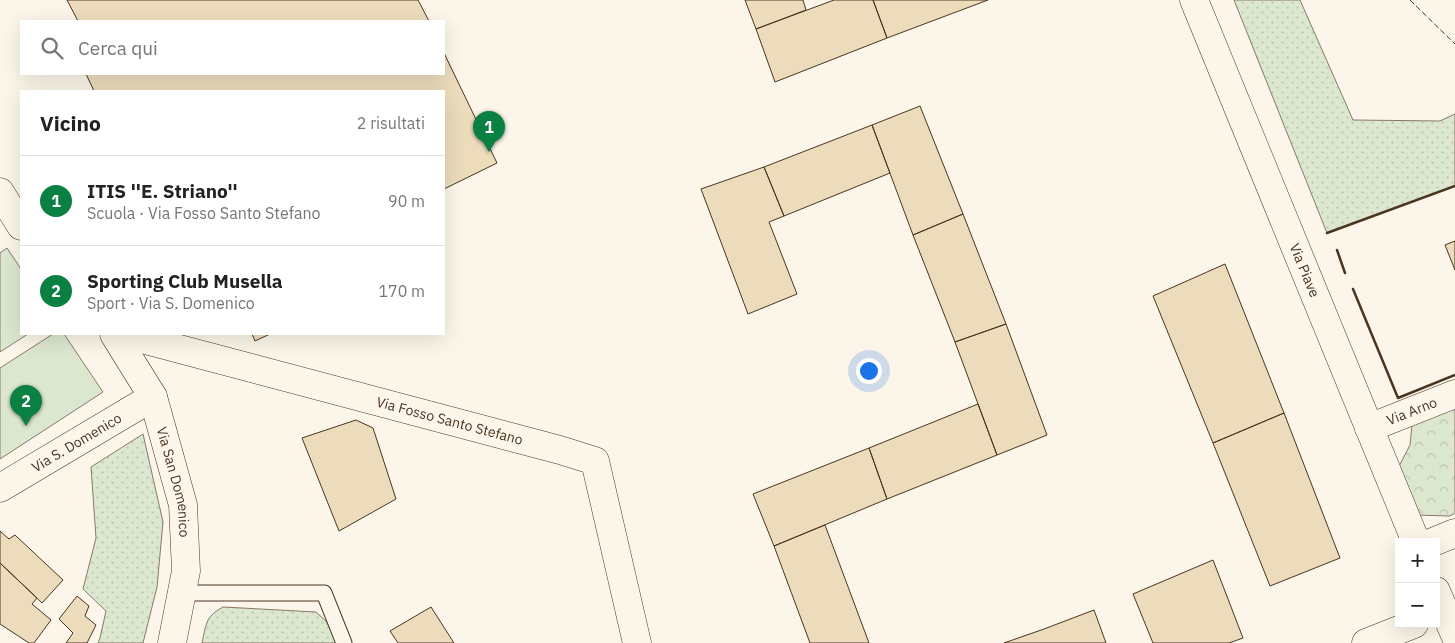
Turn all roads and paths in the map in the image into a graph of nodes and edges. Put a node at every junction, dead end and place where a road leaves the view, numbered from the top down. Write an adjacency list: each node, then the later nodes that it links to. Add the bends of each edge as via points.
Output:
1 (1194, 0): 8 (street, Via Piave)
2 (0, 192): 3 (street)
3 (20, 224)
4 (115, 335): 7 (street, Via San Domenico)
5 (127, 335): 17 (street, Via Fosso Santo Stefano, via 595,461)
6 (1455, 394): 8 (street, Via Arno)
7 (153, 397): 9 (street, Via S. Domenico); 13 (street, Via San Domenico, via 183,505 186,571)
8 (1369, 428): 11 (street, Via Piave)
9 (0, 488)
10 (1455, 533): 12 (street)
11 (1414, 538)
12 (1440, 539)
13 (182, 593): 15 (street, Via San Domenico); 16 (lane, via 324,593)
14 (1404, 628): 18 (street)
15 (172, 643)
16 (344, 643)
17 (637, 643)
18 (1366, 643)

